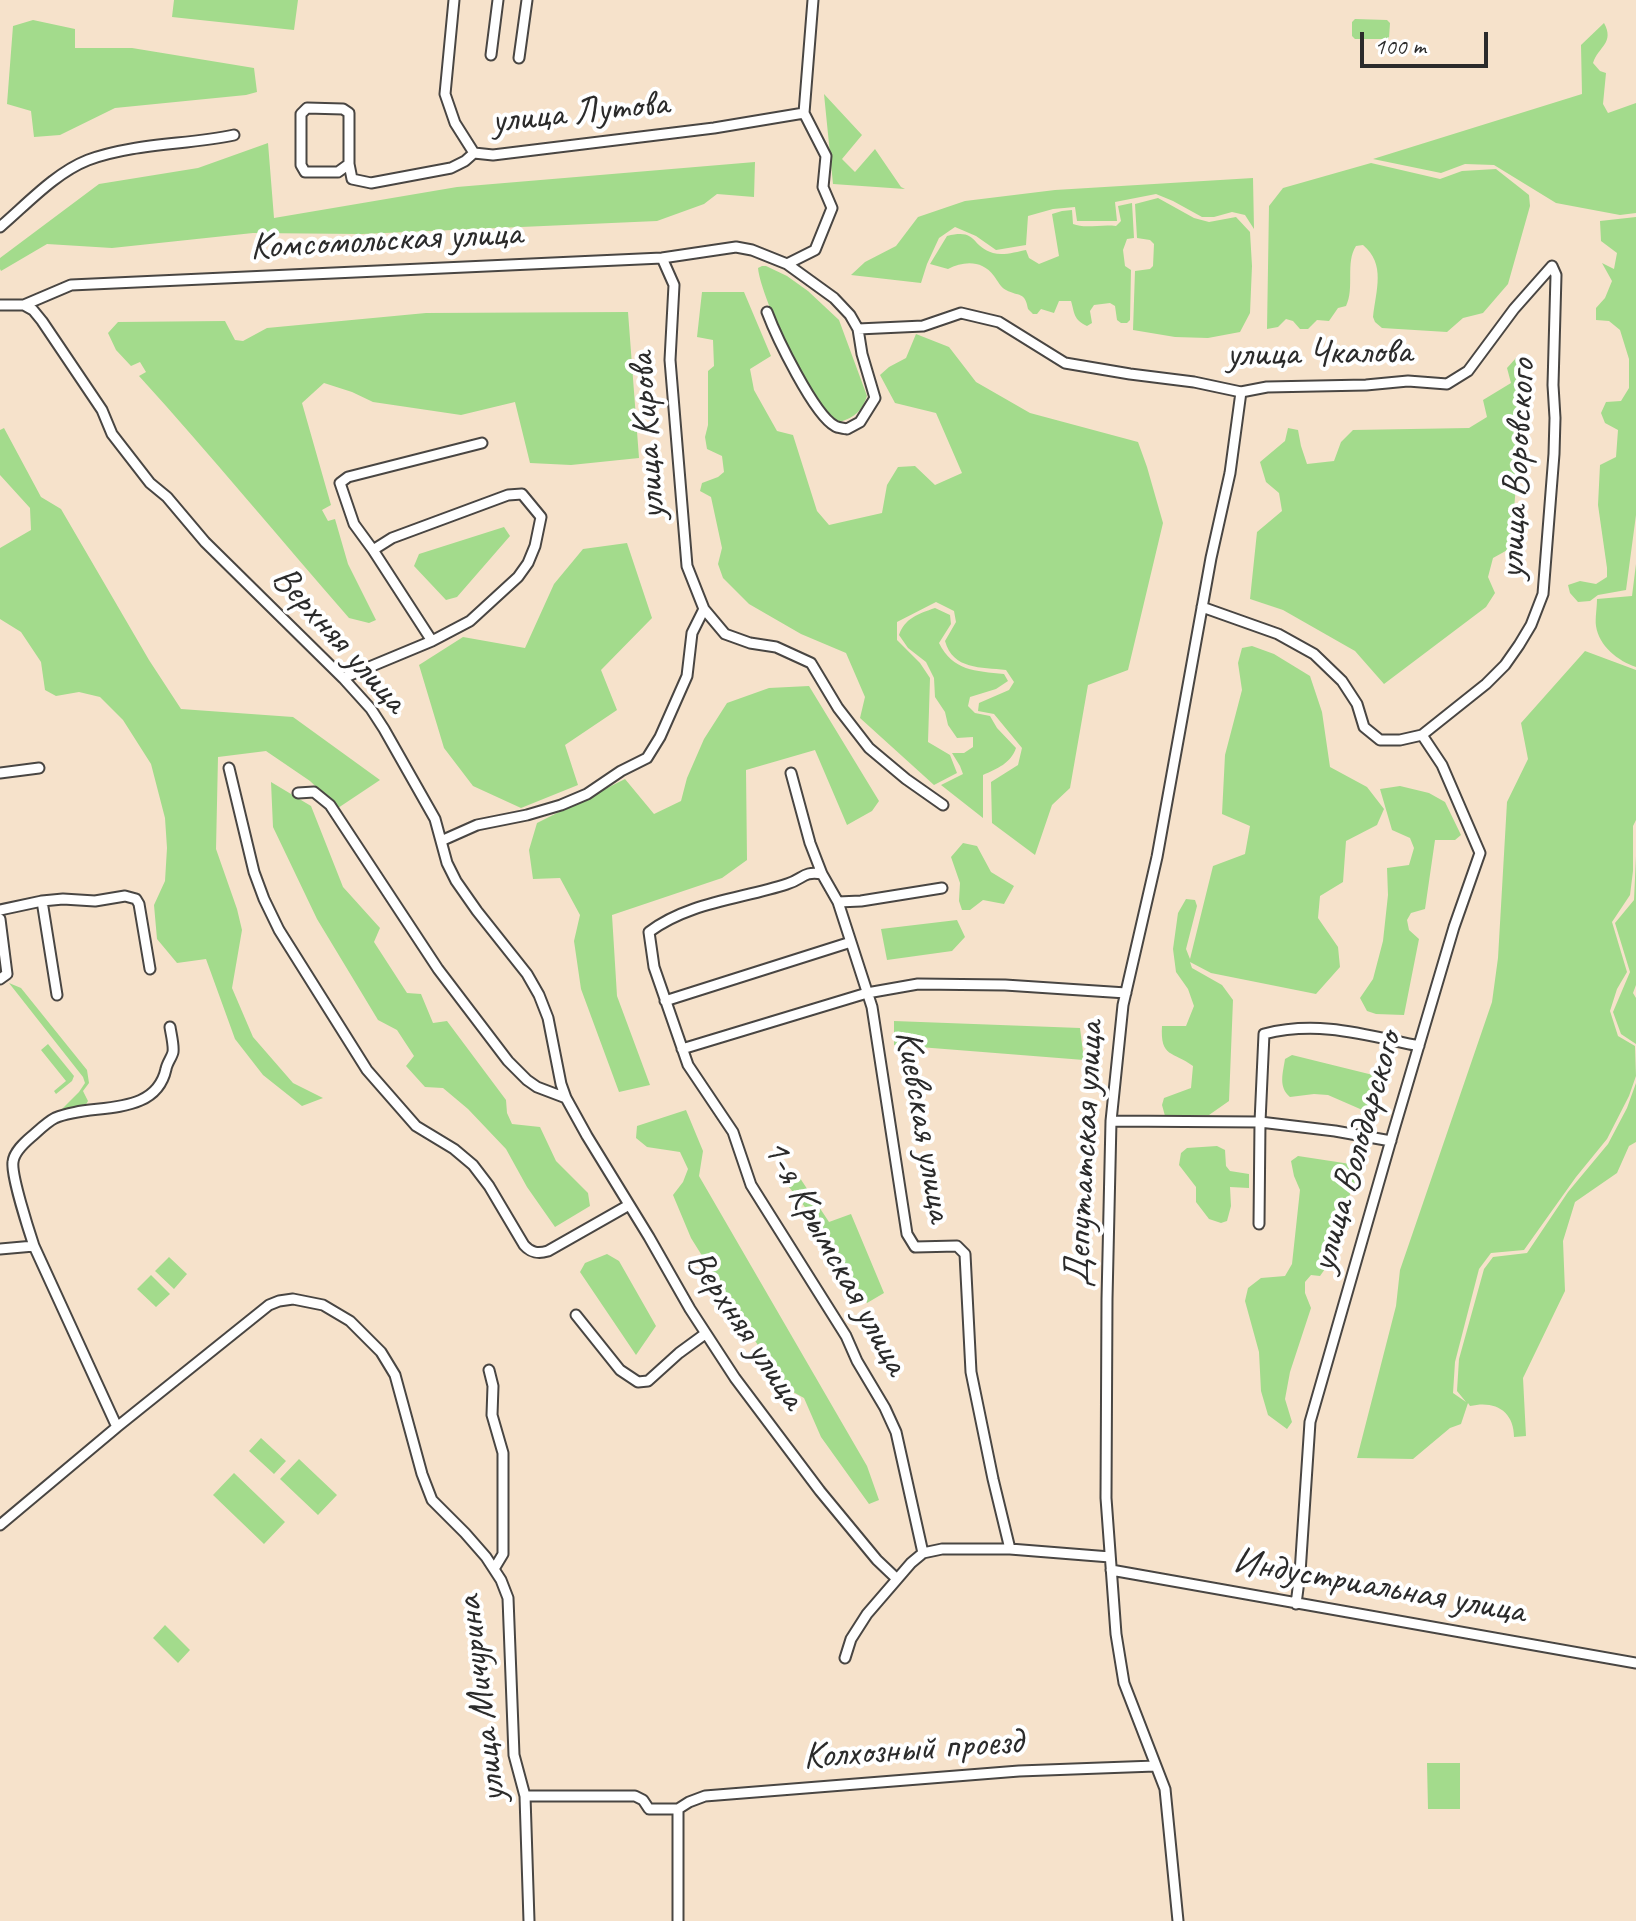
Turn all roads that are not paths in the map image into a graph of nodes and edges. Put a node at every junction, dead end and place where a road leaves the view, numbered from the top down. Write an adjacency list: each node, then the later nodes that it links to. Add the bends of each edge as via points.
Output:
1 (454, 0): 9 (street, улица Лутова, via 445,94)
2 (498, 0): 5 (street)
3 (527, 0): 6 (street)
4 (813, 0): 7 (street)
5 (491, 55)
6 (519, 58)
7 (804, 113): 9 (street, улица Лутова, via 493,155); 13 (street, via 826,156 823,187 832,208 815,250)
8 (234, 135): 11 (street, via 88,160 62,174)
9 (474, 153): 10 (street, via 451,168 371,183 352,179)
10 (349, 164): 10 (street, via 349,113 307,108 301,114 305,172 338,172)
11 (0, 227)
12 (662, 258): 13 (street, Комсомольская улица, via 736,247); 16 (street, Комсомольская улица, via 71,285); 23 (street, улица Кирова, via 674,285 670,360 687,566)
13 (787, 264): 18 (street, via 834,298)
14 (1552, 266): 19 (street, улица Чкалова, via 1468,371 1447,384 1408,381); 26 (street, улица Воровского, via 1555,418 1543,594 1531,625 1505,665)
15 (0, 305): 16 (street)
16 (24, 305): 25 (street, Верхняя улица, via 42,321 102,410 112,434 150,483)
17 (767, 312): 18 (street, via 812,401 833,426 847,429 860,422 875,398)
18 (858, 329): 19 (street, улица Чкалова, via 923,326 961,313 999,322 1065,363)
19 (1241, 392): 22 (street, Депутатская улица)
20 (482, 443): 21 (street, via 340,483 354,524)
21 (373, 550): 24 (street); 24 (street, via 508,495 522,494 541,517 535,546 518,577 470,621)
22 (1202, 607): 26 (street, via 1278,634 1314,654 1342,681 1364,727 1376,738); 44 (street, Депутатская улица, via 1157,857)
23 (704, 609): 32 (street, улица Кирова, via 725,634 811,663 869,748); 33 (street, via 692,633 687,676 647,758 561,805 477,825)
24 (432, 641): 25 (street)
25 (343, 678): 33 (street, Верхняя улица, via 384,729 435,819)
26 (1422, 735): 48 (street, улица Володарского, via 1442,765 1480,853)
27 (39, 768): 29 (street)
28 (229, 768): 54 (street, via 254,872 279,930 367,1070 416,1126 473,1165 524,1245 532,1252 548,1251)
29 (0, 773)
30 (791, 773): 34 (street, Киевская улица)
31 (298, 793): 50 (street, via 314,792 330,805 438,969 517,1071 537,1087)
32 (943, 805)
33 (441, 841): 50 (street, Верхняя улица, via 456,881 539,995)
34 (822, 874): 37 (street, Киевская улица); 46 (street, 1-я Крымская улица, via 810,872 791,883 660,923 649,932)
35 (942, 888): 37 (street)
36 (42, 901): 38 (street); 41 (street, via 136,899); 45 (street)
37 (838, 902): 40 (street, Киевская улица)
38 (0, 910)
39 (0, 919): 42 (street, via 7,974)
40 (851, 942): 43 (street, Киевская улица); 46 (street)
41 (150, 969)
42 (0, 979)
43 (867, 993): 44 (street, via 918,984); 49 (street); 63 (street, Киевская улица, via 907,1234 915,1247 957,1246 965,1254 971,1372)
44 (1126, 993): 51 (street, Депутатская улица)
45 (57, 995)
46 (665, 1001): 49 (street, 1-я Крымская улица)
47 (170, 1027): 56 (street, via 173,1052 165,1077 152,1093 135,1103 55,1119 17,1153 12,1165)
48 (1419, 1046): 52 (street, via 1339,1029 1264,1034); 53 (street, улица Володарского)
49 (682, 1049): 64 (street, 1-я Крымская улица, via 733,1132 751,1185 885,1408 896,1432)
50 (566, 1098): 54 (street, Верхняя улица)
51 (1111, 1121): 52 (street); 65 (street, Депутатская улица, via 1106,1487)
52 (1260, 1122): 53 (street); 55 (street)
53 (1391, 1141): 69 (street, улица Володарского, via 1310,1422)
54 (629, 1205): 59 (street, Верхняя улица)
55 (1259, 1224)
56 (34, 1246): 57 (street); 61 (street)
57 (0, 1249)
58 (576, 1315): 59 (street, via 620,1370 638,1382 648,1381)
59 (705, 1334): 68 (street, Верхняя улица, via 820,1491)
60 (489, 1370): 66 (street, via 492,1415 503,1453 503,1554)
61 (117, 1427): 62 (street, улица Мичурина); 66 (street, улица Мичурина, via 269,1305 293,1299 323,1305 350,1321 391,1366 429,1495)
62 (0, 1525)
63 (1010, 1549): 64 (street); 65 (street)
64 (923, 1553): 68 (street)
65 (1110, 1557): 67 (street, Депутатская улица)
66 (494, 1569): 73 (street, улица Мичурина, via 509,1602 514,1755)
67 (1111, 1570): 69 (street, Индустриальная улица); 72 (street, Депутатская улица, via 1124,1683)
68 (897, 1579): 70 (street, via 867,1614)
69 (1296, 1604): 71 (street, Индустриальная улица)
70 (845, 1658)
71 (1636, 1663)
72 (1155, 1766): 74 (street, Колхозный проезд, via 1019,1771 705,1796); 77 (street, Депутатская улица, via 1165,1789)
73 (525, 1796): 74 (street, via 635,1796 649,1809); 75 (street, улица Мичурина)
74 (678, 1809): 76 (street)
75 (529, 1921)
76 (678, 1921)
77 (1178, 1921)

